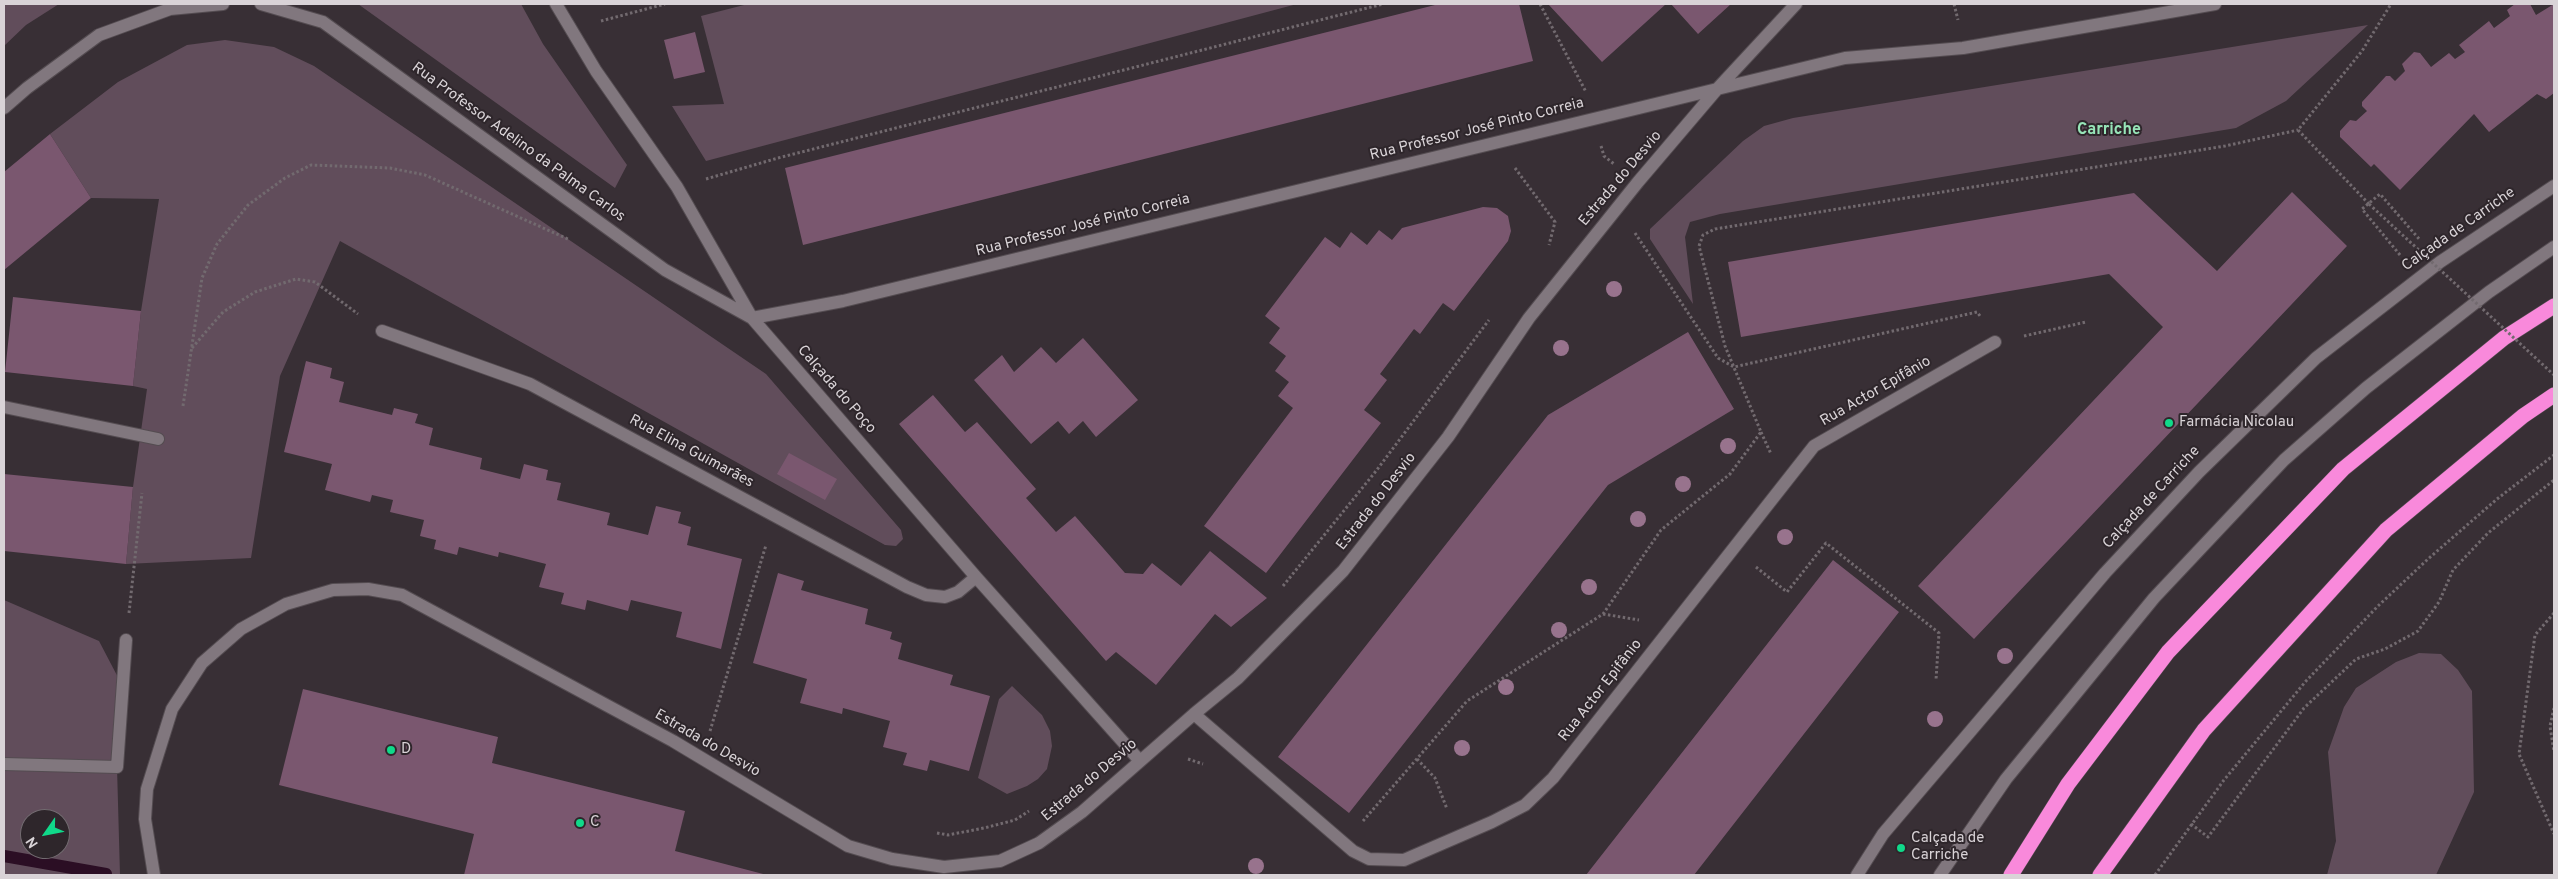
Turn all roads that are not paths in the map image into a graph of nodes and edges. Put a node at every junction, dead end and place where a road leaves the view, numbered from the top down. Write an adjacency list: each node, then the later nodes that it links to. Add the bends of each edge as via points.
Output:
1 (223, 4): 7 (street, via 170,9 99,35)
2 (261, 4): 11 (street, Rua Professor Adelino da Palma Carlos, via 323,22 665,270)
3 (556, 4): 11 (street, Calçada do Poço, via 596,71 677,187)
4 (1796, 4): 6 (street, Estrada do Desvio)
5 (2215, 4): 6 (street, Rua Professor José Pinto Correia, via 1963,48 1845,58)
6 (1718, 88): 11 (street, Rua Professor José Pinto Correia, via 843,302); 19 (street, Estrada do Desvio, via 1529,318 1448,437 1343,571 1238,678)
7 (4, 108)
8 (2554, 186): 23 (street, Calçada de Carriche, via 2440,262 2316,358 2199,472 2105,573 1883,834)
9 (2554, 247): 24 (street, via 2488,292 2373,382 2284,460 2154,598 2006,779)
10 (2554, 306): 25 (highway, via 2504,338 2343,469 2174,645 2068,784)
11 (752, 318): 17 (street, Calçada do Poço)
12 (382, 332): 17 (street, Rua Elina Guimarães, via 530,384 926,594 945,597 958,592)
13 (1995, 342): 19 (street, Rua Actor Epifânio, via 1814,446 1553,778 1525,804 1458,836 1404,860 1369,859 1344,843)
14 (2554, 395): 26 (highway, via 2523,416 2386,530 2204,730)
15 (4, 407): 16 (street)
16 (158, 439)
17 (976, 577): 20 (street, Calçada do Poço)
18 (126, 640): 21 (street, via 117,767)
19 (1194, 714): 20 (street, Estrada do Desvio)
20 (1140, 761): 22 (street, Estrada do Desvio, via 1082,812 1039,843 1000,861 944,867 892,860 848,846 699,756 402,595 368,589 333,590 286,604 241,629 202,663 172,709 147,789 145,819)
21 (4, 764)
22 (154, 875)
23 (1857, 875)
24 (1940, 875)
25 (2011, 875)
26 (2100, 875)

